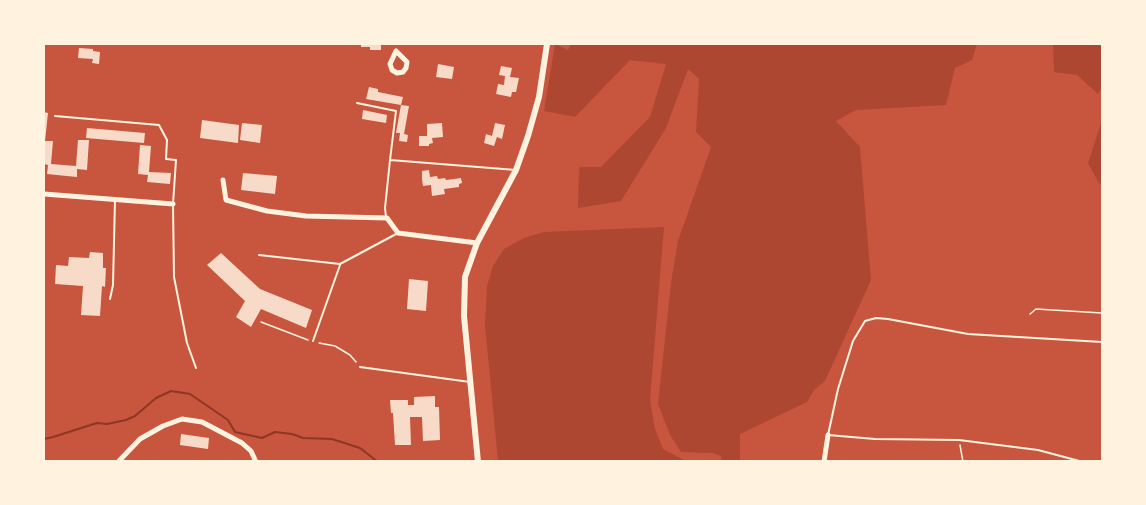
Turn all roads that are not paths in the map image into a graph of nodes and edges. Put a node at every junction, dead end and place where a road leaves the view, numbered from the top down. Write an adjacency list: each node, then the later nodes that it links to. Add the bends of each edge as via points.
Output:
1 (397, 44): 3 (street)
2 (547, 44): 7 (street, via 539,98)
3 (396, 51)
4 (357, 103): 6 (lane, via 396,111)
5 (56, 116): 11 (lane, via 159,125 168,140 166,159 176,160)
6 (390, 160): 7 (lane); 12 (lane)
7 (516, 170): 14 (street)
8 (223, 180): 12 (street, via 225,200 267,211)
9 (44, 194): 10 (street)
10 (115, 199): 11 (street); 17 (lane)
11 (173, 204): 21 (lane, via 174,277)
12 (387, 218): 13 (street)
13 (398, 233): 14 (street); 16 (lane)
14 (477, 243): 22 (street, via 464,288)
15 (259, 255): 16 (lane)
16 (340, 264): 18 (lane)
17 (110, 299)
18 (313, 341)
19 (1102, 342): 23 (lane, via 978,335 888,319 865,321 853,341)
20 (360, 367): 22 (lane)
21 (196, 368)
22 (470, 382): 26 (street)
23 (828, 435): 27 (street); 28 (lane, via 959,440 1038,450)
24 (118, 462): 25 (street, via 140,439 182,420 202,422 242,443)
25 (256, 462)
26 (478, 462)
27 (824, 462)
28 (1083, 462)

